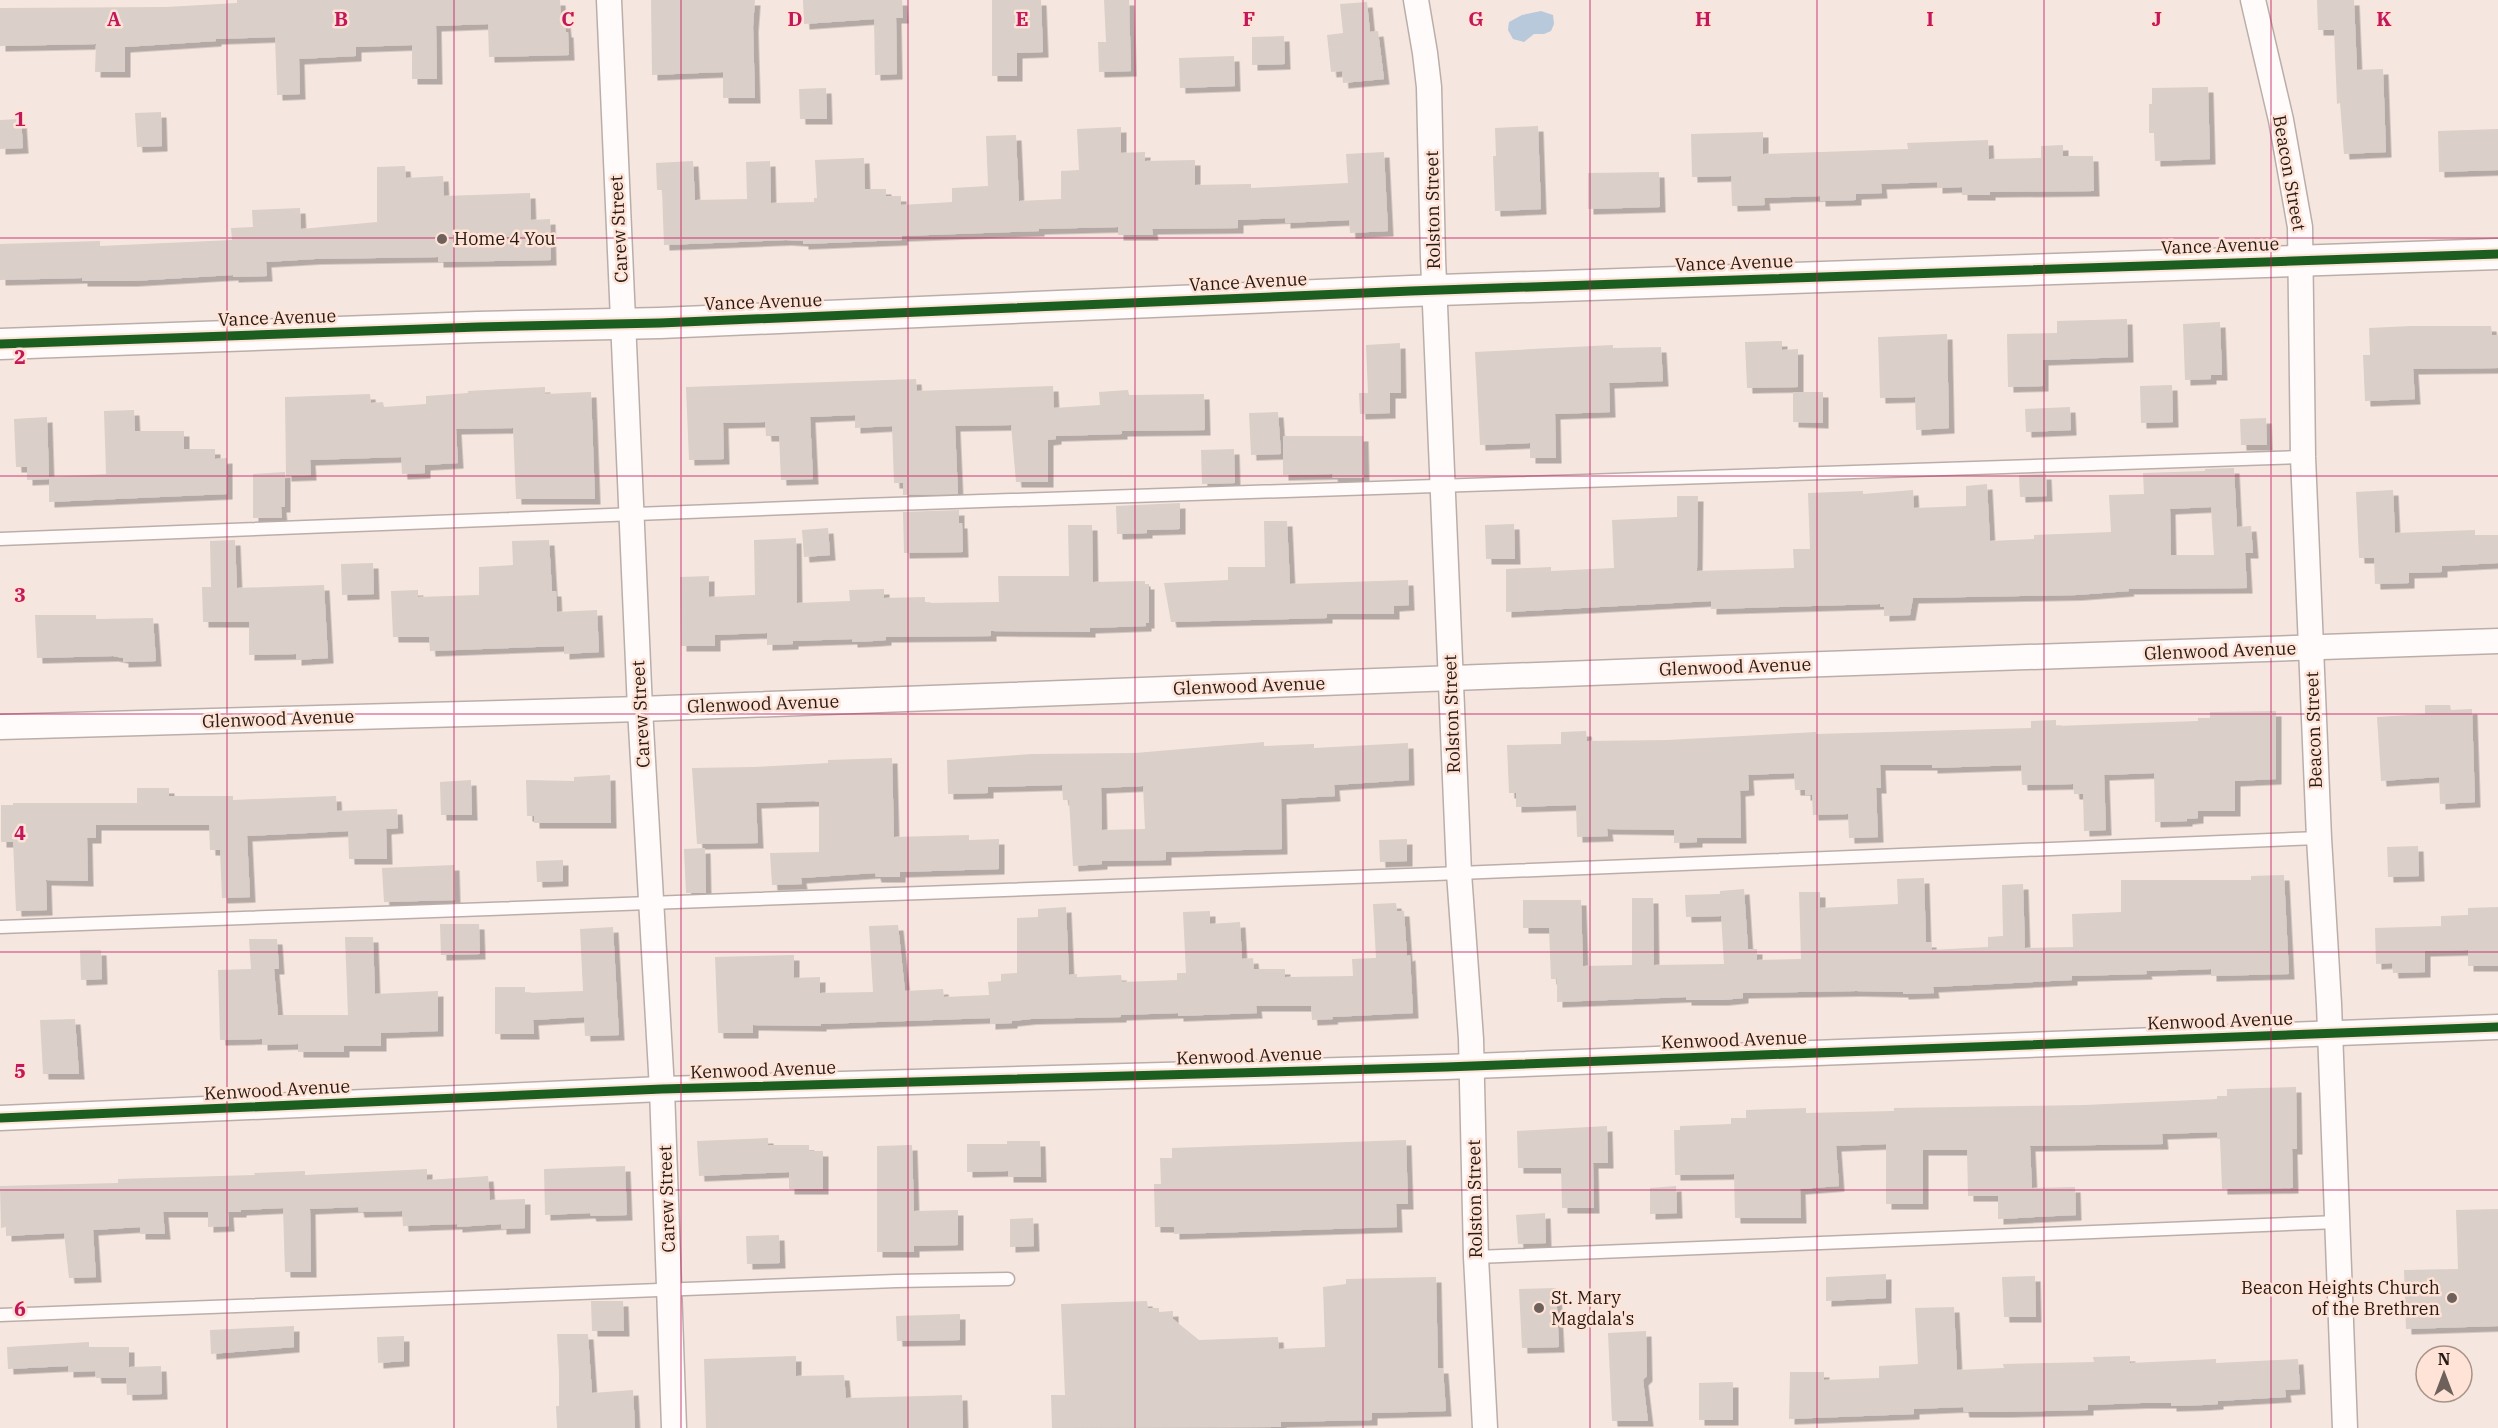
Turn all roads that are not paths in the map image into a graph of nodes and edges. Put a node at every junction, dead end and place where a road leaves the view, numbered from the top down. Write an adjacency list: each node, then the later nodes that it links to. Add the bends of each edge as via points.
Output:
1 (609, 0): 7 (street, Carew Street)
2 (1416, 0): 6 (street, Rolston Street, via 1428,87)
3 (2253, 0): 5 (street, Beacon Street, via 2292,172)
4 (2498, 254): 5 (street, Vance Avenue)
5 (2302, 260): 6 (street, Vance Avenue); 9 (street, Beacon Street)
6 (1435, 290): 7 (street, Vance Avenue); 10 (street, Rolston Street)
7 (624, 323): 8 (street, Vance Avenue); 11 (street, Carew Street)
8 (0, 344)
9 (2303, 457): 10 (lane); 14 (street, Beacon Street)
10 (1443, 485): 11 (lane); 15 (street, Rolston Street)
11 (632, 515): 12 (lane); 16 (street, Carew Street)
12 (0, 539)
13 (2498, 641): 14 (street, Glenwood Avenue)
14 (2311, 648): 15 (street, Glenwood Avenue); 18 (street, Beacon Street)
15 (1451, 679): 16 (street, Glenwood Avenue); 19 (street, Rolston Street)
16 (640, 709): 17 (street, Glenwood Avenue); 20 (street, Carew Street)
17 (0, 727)
18 (2319, 838): 19 (lane); 23 (street, Beacon Street)
19 (1459, 873): 20 (lane); 24 (street, Rolston Street)
20 (651, 902): 21 (lane); 25 (street, Carew Street)
21 (0, 927)
22 (2498, 1027): 23 (street, Kenwood Avenue)
23 (2330, 1032): 24 (street, Kenwood Avenue); 27 (street, Beacon Street)
24 (1472, 1066): 25 (street, Kenwood Avenue); 28 (street, Rolston Street)
25 (663, 1089): 26 (street, Kenwood Avenue); 30 (street, Carew Street)
26 (0, 1119)
27 (2338, 1221): 28 (lane); 34 (street, Beacon Street)
28 (1476, 1257): 33 (street, Rolston Street)
29 (1008, 1279): 30 (lane)
30 (670, 1290): 31 (lane); 32 (street, Carew Street)
31 (0, 1315)
32 (674, 1428)
33 (1485, 1428)
34 (2345, 1428)

